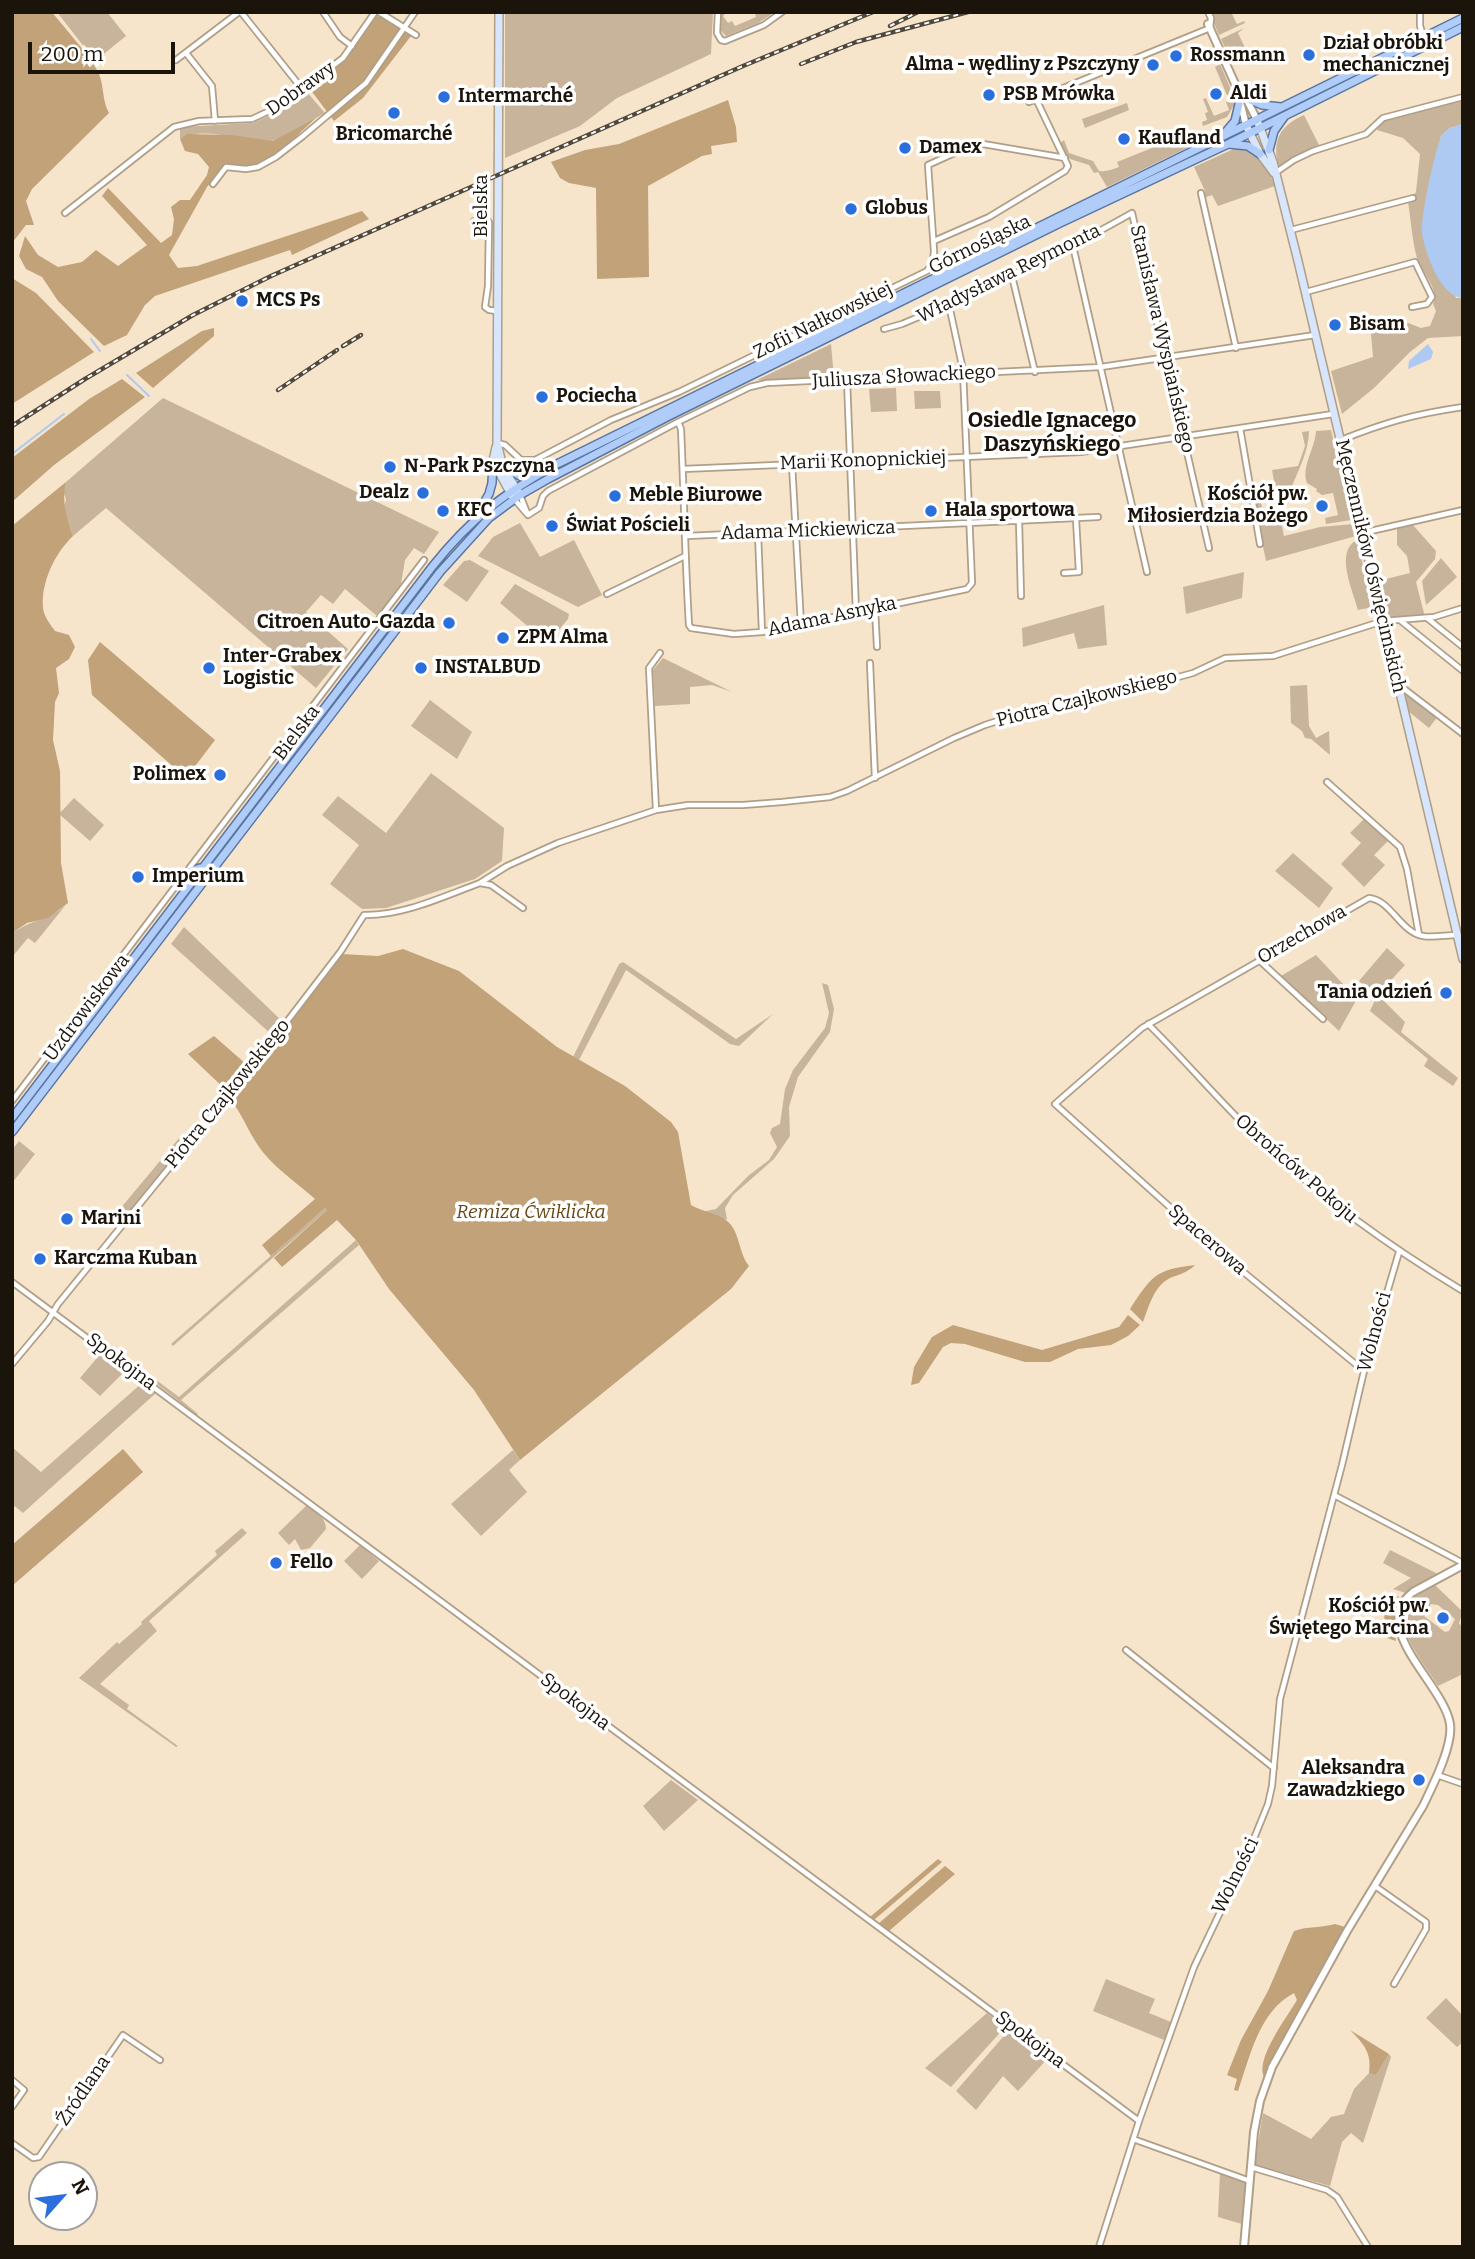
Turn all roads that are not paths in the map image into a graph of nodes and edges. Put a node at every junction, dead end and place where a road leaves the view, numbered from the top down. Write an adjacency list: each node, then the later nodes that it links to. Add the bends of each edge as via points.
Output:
1 (240, 12): 17 (street); 19 (street)
2 (323, 12): 16 (street)
3 (377, 12): 13 (street); 16 (street, Dobrawy)
4 (415, 12): 13 (street)
5 (499, 12): 47 (main road, Bielska)
6 (718, 12): 7 (street, via 717,33 721,40 729,40)
7 (782, 12)
8 (1208, 12): 11 (street)
9 (1420, 12): 14 (street)
10 (1463, 18): 24 (main road, Górnośląska)
11 (1209, 26): 21 (street); 22 (street, Męczenników Oświęcimskich)
12 (1463, 27): 24 (main road, Górnośląska)
13 (405, 28): 15 (street); 34 (street, via 366,83 303,136 258,167 226,167)
14 (1422, 32)
15 (416, 35)
16 (352, 47): 19 (street, Dobrawy)
17 (186, 53): 18 (street); 25 (street, via 212,86)
18 (176, 60)
19 (303, 90): 25 (street, Dobrawy, via 260,117)
20 (1463, 97): 33 (street, via 1382,118 1366,134 1313,151)
21 (1036, 99): 23 (street); 32 (street)
22 (1242, 101): 24 (main road); 26 (street, Męczenników Oświęcimskich); 27 (street, Męczenników Oświęcimskich); 28 (main road, via 1235,121)
23 (1028, 102)
24 (1283, 112): 26 (main road, Górnośląska); 30 (main road)
25 (215, 121): 37 (street, Dobrawy, via 169,130)
26 (1258, 124): 27 (main road, Górnośląska); 30 (main road, Męczenników Oświęcimskich)
27 (1248, 129): 28 (main road, Górnośląska); 29 (main road, Górnośląska); 31 (main road, Męczenników Oświęcimskich)
28 (1220, 138): 57 (main road, Górnośląska)
29 (1228, 144): 31 (main road, via 1248,146); 73 (main road, Górnośląska)
30 (1269, 150): 33 (main road, Męczenników Oświęcimskich)
31 (1260, 154): 33 (main road, Męczenników Oświęcimskich)
32 (1065, 159): 41 (street, via 1065,172 989,217); 41 (street, Zofii Nałkowskiej, via 983,144 928,164)
33 (1275, 174): 40 (main road, Męczenników Oświęcimskich)
34 (213, 184)
35 (1201, 193): 50 (street)
36 (1413, 198): 40 (street)
37 (65, 213)
38 (1132, 213): 42 (street, Władysława Reymonta); 51 (street, Stanisława Wyspiańskiego)
39 (474, 221): 47 (street, via 483,218 489,222 485,307)
40 (1291, 230): 44 (main road, Męczenników Oświęcimskich)
41 (933, 242): 53 (street, Zofii Nałkowskiej, via 933,262 927,271)
42 (1073, 246): 43 (street, Władysława Reymonta); 52 (street)
43 (1012, 276): 45 (street, Władysława Reymonta); 54 (street)
44 (1306, 292): 46 (street, via 1415,262 1433,294 1430,302); 49 (main road, Męczenników Oświęcimskich)
45 (949, 305): 48 (street, Władysława Reymonta); 55 (street)
46 (1412, 307)
47 (497, 311): 64 (main road, Bielska)
48 (884, 329)
49 (1315, 335): 50 (street, Juliusza Słowackiego); 59 (main road, Męczenników Oświęcimskich)
50 (1237, 348): 51 (street, Juliusza Słowackiego)
51 (1166, 358): 52 (street, Juliusza Słowackiego); 62 (street, Stanisława Wyspiańskiego)
52 (1101, 368): 54 (street, Juliusza Słowackiego); 65 (street)
53 (719, 372): 57 (street); 64 (street, Zofii Nałkowskiej, via 535,460 521,460)
54 (1035, 372): 55 (street, Juliusza Słowackiego)
55 (963, 374): 56 (street, Juliusza Słowackiego); 66 (street)
56 (847, 380): 60 (street, Juliusza Słowackiego, via 767,383); 68 (street)
57 (724, 382): 72 (main road, Górnośląska)
58 (1463, 407): 63 (street, via 1414,414)
59 (1334, 414): 61 (street, Marii Konopnickiej); 63 (main road, Męczenników Oświęcimskich)
60 (677, 422): 71 (street); 73 (street, Juliusza Słowackiego, via 548,491 539,508 528,515)
61 (1240, 428): 62 (street, Marii Konopnickiej); 85 (street)
62 (1184, 437): 65 (street, Marii Konopnickiej); 86 (street, Stanisława Wyspiańskiego)
63 (1340, 441): 82 (main road, Męczenników Oświęcimskich)
64 (497, 443): 67 (main road, Bielska); 70 (main road, Bielska)
65 (1119, 446): 66 (street, Marii Konopnickiej); 89 (street)
66 (968, 457): 68 (street, Marii Konopnickiej); 79 (street)
67 (493, 461): 73 (main road); 76 (main road, via 489,494)
68 (849, 463): 69 (street, Marii Konopnickiej); 80 (street)
69 (792, 464): 71 (street, Marii Konopnickiej); 81 (street)
70 (503, 467): 72 (main road, via 520,477); 73 (main road, Bielska)
71 (683, 469): 84 (street)
72 (539, 474): 73 (main road, Górnośląska)
73 (514, 493): 76 (main road, Bielska); 111 (main road, Bielska, via 454,554)
74 (1463, 510): 82 (street)
75 (1098, 517): 77 (street, Adama Mickiewicza)
76 (476, 518): 113 (main road, Bielska, via 432,567)
77 (1076, 519): 78 (street, Adama Mickiewicza); 90 (street, via 1079,572)
78 (1019, 521): 79 (street, Adama Mickiewicza); 92 (street)
79 (971, 523): 80 (street, Adama Mickiewicza); 93 (street, Adama Asnyka, via 971,587)
80 (852, 530): 81 (street, Adama Mickiewicza); 95 (street)
81 (796, 532): 83 (street, Adama Mickiewicza); 99 (street)
82 (1362, 533): 97 (main road, Męczenników Oświęcimskich)
83 (758, 534): 84 (street, Adama Mickiewicza); 100 (street)
84 (686, 536): 87 (street)
85 (1260, 544)
86 (1209, 548)
87 (685, 556): 91 (street); 100 (street, Adama Asnyka, via 691,628 734,634)
88 (424, 560): 114 (street)
89 (1147, 572)
90 (1064, 573)
91 (607, 594)
92 (1021, 596)
93 (874, 608): 95 (street, Adama Asnyka); 101 (street)
94 (1463, 608): 96 (street, Piotra Czajkowskiego)
95 (856, 612): 99 (street, Adama Asnyka)
96 (1427, 618): 98 (street, Piotra Czajkowskiego); 102 (street)
97 (1382, 621): 98 (street, Piotra Czajkowskiego); 106 (main road, Męczenników Oświęcimskich); 108 (street, Piotra Czajkowskiego, via 1273,656 1224,658 1112,695 1032,710 985,725)
98 (1400, 621): 105 (street)
99 (801, 625): 100 (street, Adama Asnyka)
100 (762, 632)
101 (877, 647)
102 (1463, 647)
103 (660, 653): 110 (street, via 649,668)
104 (870, 663): 108 (street)
105 (1463, 671)
106 (1398, 684): 107 (street); 119 (main road, Męczenników Oświęcimskich)
107 (1463, 734)
108 (875, 778): 110 (street, Piotra Czajkowskiego, via 830,797)
109 (1327, 782): 118 (street, via 1400,847)
110 (656, 810): 115 (street, Piotra Czajkowskiego, via 558,843)
111 (244, 828): 112 (street); 116 (main road, Bielska)
112 (252, 833)
113 (204, 866): 114 (main road); 116 (main road, Bielska)
114 (186, 873): 124 (street)
115 (480, 883): 117 (street, via 491,885); 131 (street, Piotra Czajkowskiego, via 411,907 364,915 262,1054)
116 (184, 900): 126 (main road, Uzdrowiskowa); 127 (main road, Uzdrowiskowa)
117 (523, 908)
118 (1419, 935): 119 (street); 121 (street, Orzechowa, via 1377,899 1369,898)
119 (1457, 935): 120 (main road, Męczenników Oświęcimskich)
120 (1463, 959)
121 (1259, 960): 122 (street); 123 (street, Orzechowa)
122 (1323, 1018)
123 (1148, 1024): 125 (street, Orzechowa); 128 (street, Obrońców Pokoju, via 1263,1144)
124 (12, 1101)
125 (1055, 1104): 133 (street, Spacerowa, via 1230,1261)
126 (15, 1115)
127 (12, 1132)
128 (1399, 1252): 130 (street, Obrońców Pokoju); 133 (street, Wolności)
129 (12, 1282): 131 (street, Spokojna)
130 (1463, 1291)
131 (53, 1311): 132 (street, Piotra Czajkowskiego); 145 (street, Spokojna)
132 (12, 1364)
133 (1364, 1371): 134 (street, Wolności)
134 (1334, 1495): 135 (street); 137 (street, Wolności, via 1280,1699)
135 (1463, 1564): 138 (street, via 1407,1597 1397,1618 1405,1644 1444,1705 1449,1721 1450,1734)
136 (1126, 1650): 137 (street)
137 (1274, 1768): 145 (street, Wolności, via 1264,1815 1194,1967)
138 (1437, 1775): 139 (street); 140 (street)
139 (1463, 1784)
140 (1375, 1886): 141 (street, via 1426,1922); 148 (street, via 1272,2067 1260,2102)
141 (1394, 1984)
142 (160, 2060): 147 (street, Źródlana, via 123,2035 39,2157 33,2158)
143 (12, 2080): 144 (street, via 24,2090)
144 (12, 2107)
145 (1139, 2121): 146 (street, Wolności)
146 (1133, 2139): 149 (street); 150 (street, Wolności)
147 (12, 2143)
148 (1251, 2167): 149 (street); 152 (street, via 1327,2190 1337,2197)
149 (1250, 2181): 151 (street)
150 (1099, 2247)
151 (1244, 2247)
152 (1368, 2247)

